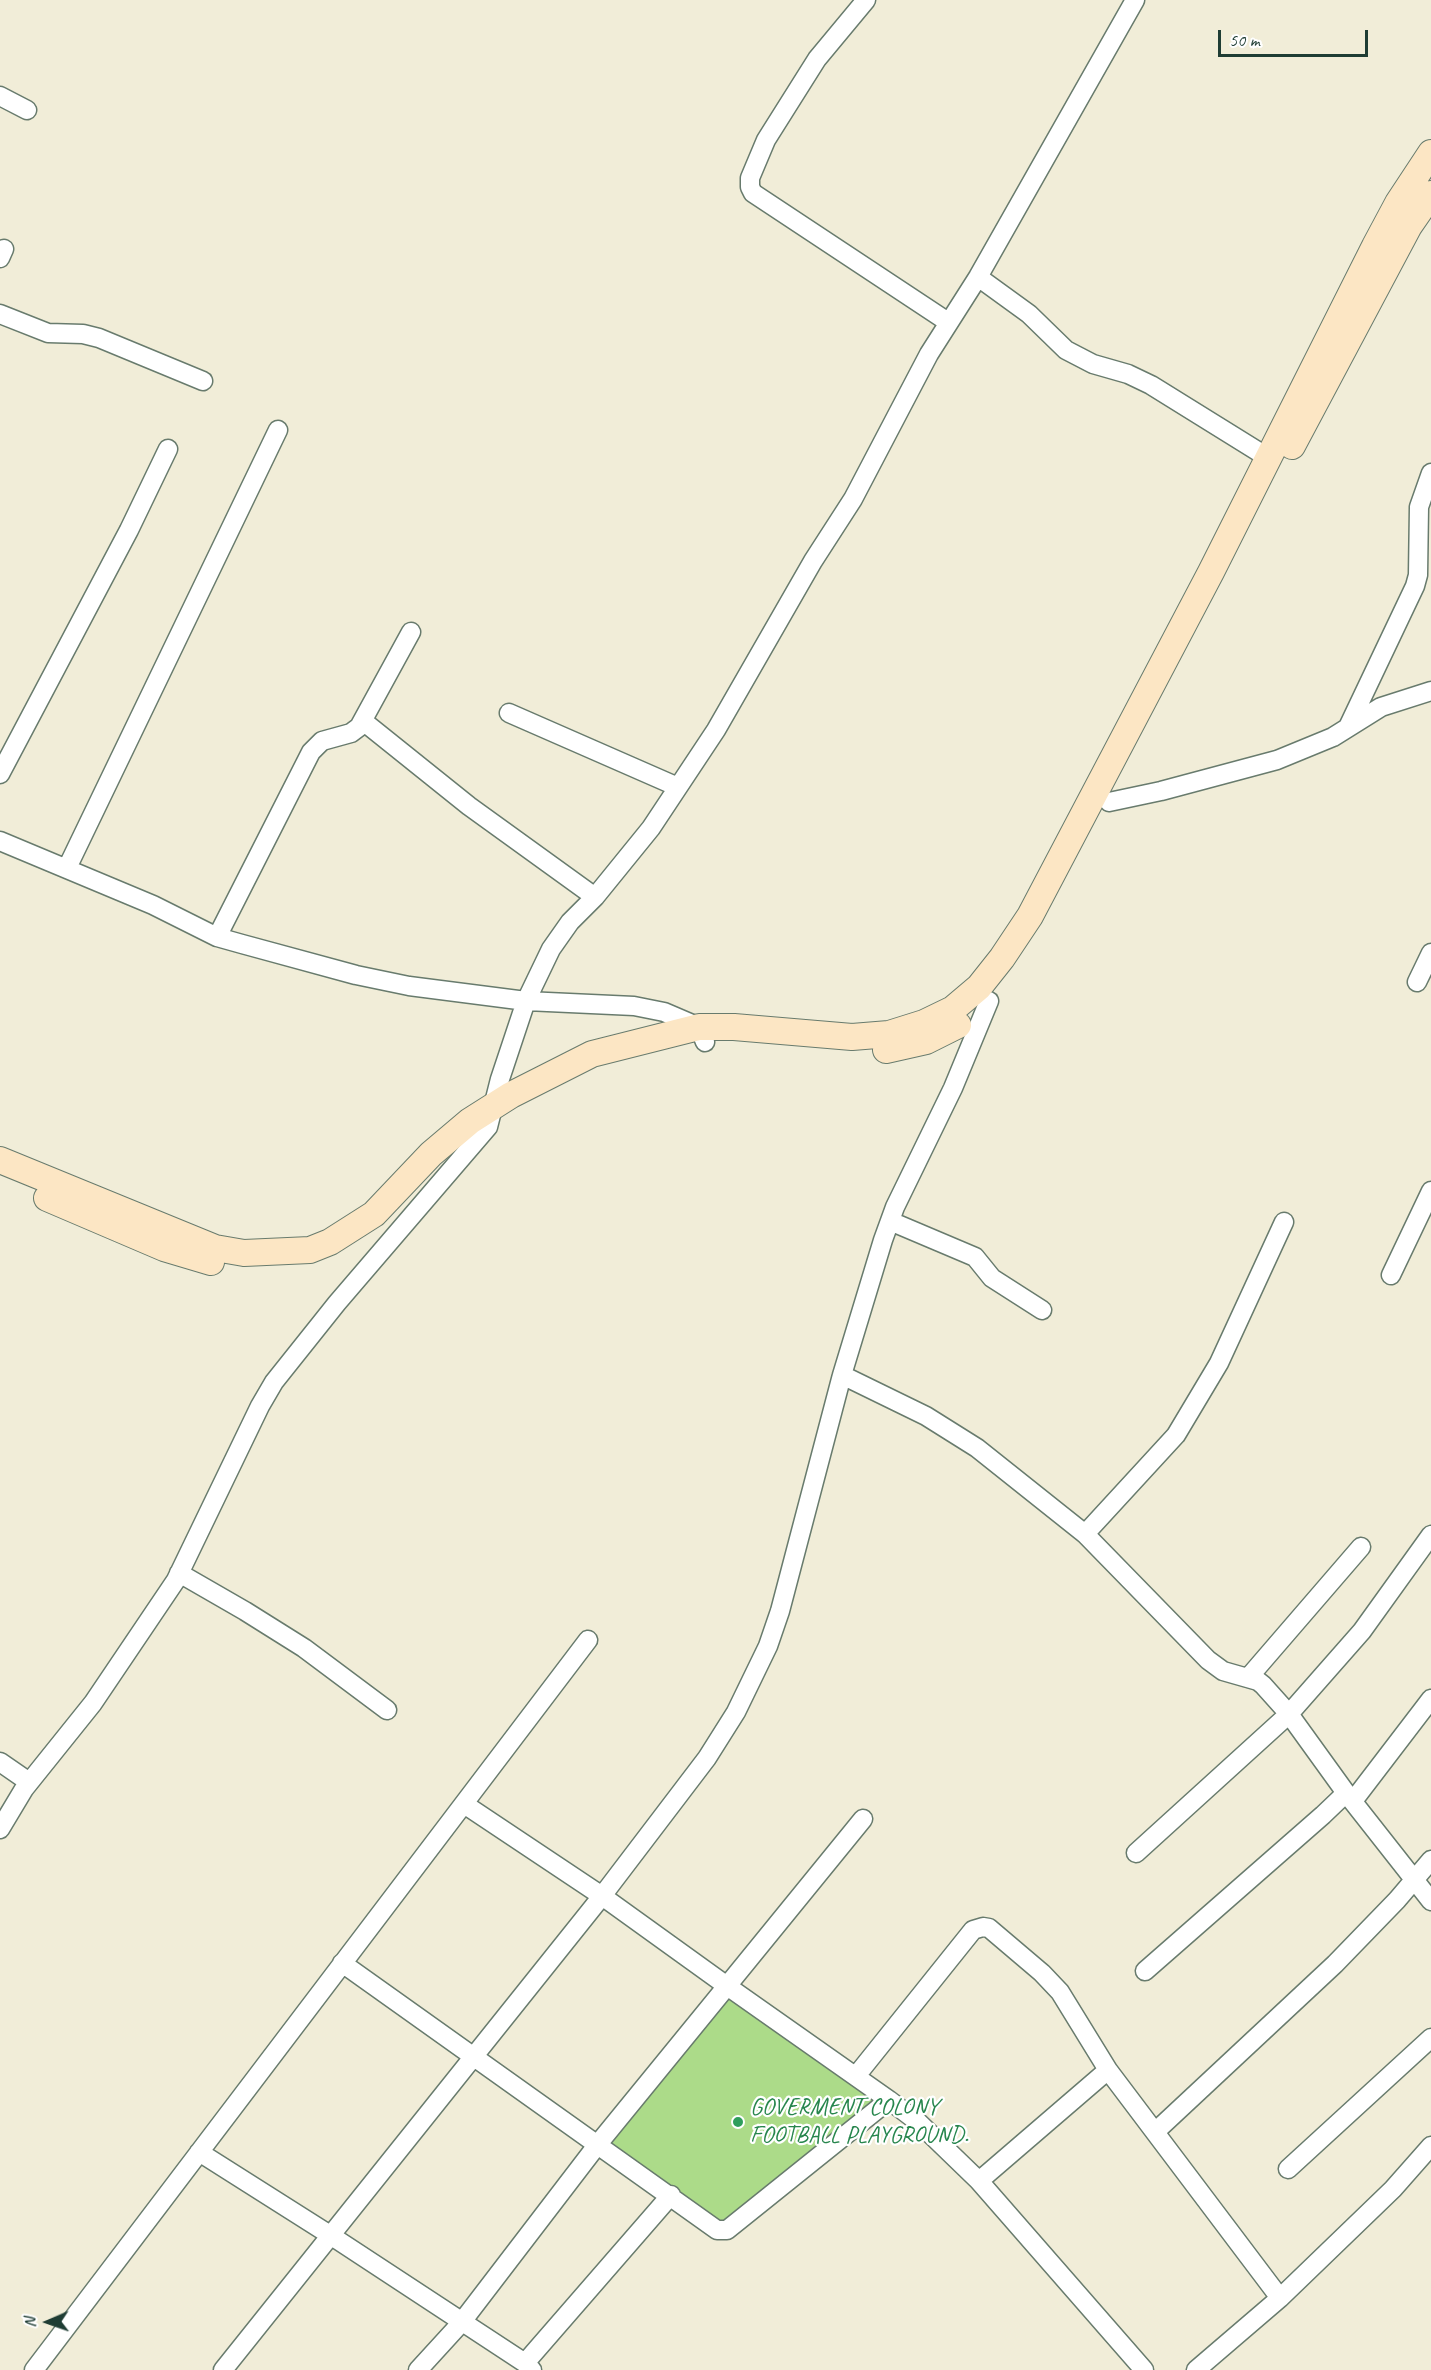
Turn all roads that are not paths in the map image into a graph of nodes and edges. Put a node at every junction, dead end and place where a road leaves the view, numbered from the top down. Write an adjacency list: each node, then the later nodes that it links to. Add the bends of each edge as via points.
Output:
1 (866, 0): 9 (street, via 817,59 766,140 750,178 750,188)
2 (1135, 0): 7 (street)
3 (0, 96): 4 (street)
4 (27, 110)
5 (1431, 153): 13 (main road, via 1398,203)
6 (1431, 194): 22 (main road, via 1408,226)
7 (978, 277): 9 (street); 13 (street, via 1029,314 1066,350 1151,385)
8 (0, 314): 10 (street, via 48,333 99,338)
9 (948, 322): 21 (street, via 853,499)
10 (203, 381)
11 (278, 430): 24 (street)
12 (168, 449): 20 (street)
13 (1267, 458): 31 (main road, via 1064,854 1030,916 979,987 953,1009 889,1034 852,1037 734,1027)
14 (1431, 473): 19 (street, via 1419,507 1415,586)
15 (411, 632): 18 (street)
16 (1431, 691): 19 (street, via 1381,707)
17 (509, 713): 21 (street)
18 (363, 721): 25 (street, via 469,806); 26 (street, via 351,733 322,741 311,752)
19 (1348, 727): 22 (street, via 1277,760)
20 (0, 774)
21 (678, 787): 25 (street, via 638,846)
22 (1109, 802): 30 (main road, via 1050,914 1010,977)
23 (0, 841): 24 (street)
24 (67, 868): 26 (street)
25 (595, 897): 29 (street, via 560,935)
26 (217, 937): 29 (street, via 409,986)
27 (1431, 953): 28 (street)
28 (1417, 982)
29 (526, 1001): 31 (street, via 634,1006 664,1012); 32 (street)
30 (989, 1001): 31 (main road, via 942,1034 898,1049 836,1051); 36 (street)
31 (702, 1035): 32 (main road, via 606,1066)
32 (492, 1114): 33 (main road, via 470,1121 431,1154 374,1214 330,1242 290,1252 244,1253 215,1248); 34 (main road, via 356,1244 340,1253 284,1268 227,1267 175,1251); 44 (street, via 476,1142 274,1382)
33 (0, 1160)
34 (0, 1178)
35 (1431, 1191): 38 (street)
36 (890, 1221): 39 (street, via 975,1257 992,1278); 40 (street)
37 (1284, 1222): 41 (street, via 1219,1363 1176,1435)
38 (1391, 1275)
39 (1042, 1310)
40 (843, 1375): 41 (street, via 926,1416 977,1448); 59 (street, via 780,1611 754,1678 707,1758)
41 (1085, 1534): 46 (street, via 1208,1660 1223,1671)
42 (1431, 1535): 49 (street, via 1362,1631)
43 (1361, 1547): 46 (street)
44 (179, 1573): 48 (street, via 304,1648); 51 (street, via 93,1703)
45 (588, 1640): 53 (street)
46 (1248, 1677): 49 (street, via 1263,1684)
47 (1431, 1699): 52 (street)
48 (387, 1710)
49 (1289, 1714): 52 (street); 56 (street)
50 (0, 1762): 51 (street)
51 (29, 1782): 55 (street)
52 (1349, 1797): 58 (street); 62 (street, via 1323,1815)
53 (464, 1804): 59 (street); 61 (street)
54 (863, 1819): 63 (street)
55 (0, 1829)
56 (1136, 1852)
57 (1431, 1860): 58 (street)
58 (1415, 1879): 60 (street); 69 (street, via 1335,1964)
59 (602, 1896): 63 (street); 65 (street)
60 (1431, 1901)
61 (342, 1963): 65 (street); 72 (street)
62 (1145, 1971)
63 (727, 1986): 67 (street); 70 (street)
64 (1431, 2037): 73 (street)
65 (472, 2056): 70 (street); 76 (street)
66 (1108, 2070): 67 (street, via 1060,1992 989,1928 982,1927 973,1930); 69 (street); 74 (street)
67 (856, 2076): 68 (street)
68 (889, 2100): 74 (street, via 918,2122); 75 (street, via 731,2229 717,2230)
69 (1155, 2132): 77 (street)
70 (598, 2144): 75 (street); 78 (street)
71 (1431, 2146): 77 (street, via 1393,2189)
72 (199, 2152): 76 (street); 80 (street)
73 (1288, 2169)
74 (979, 2181): 83 (street)
75 (671, 2195): 79 (street)
76 (330, 2235): 78 (street); 81 (street)
77 (1280, 2298): 84 (street)
78 (461, 2323): 79 (street); 82 (street)
79 (529, 2366)
80 (34, 2370)
81 (223, 2370)
82 (418, 2370)
83 (1144, 2370)
84 (1196, 2370)

